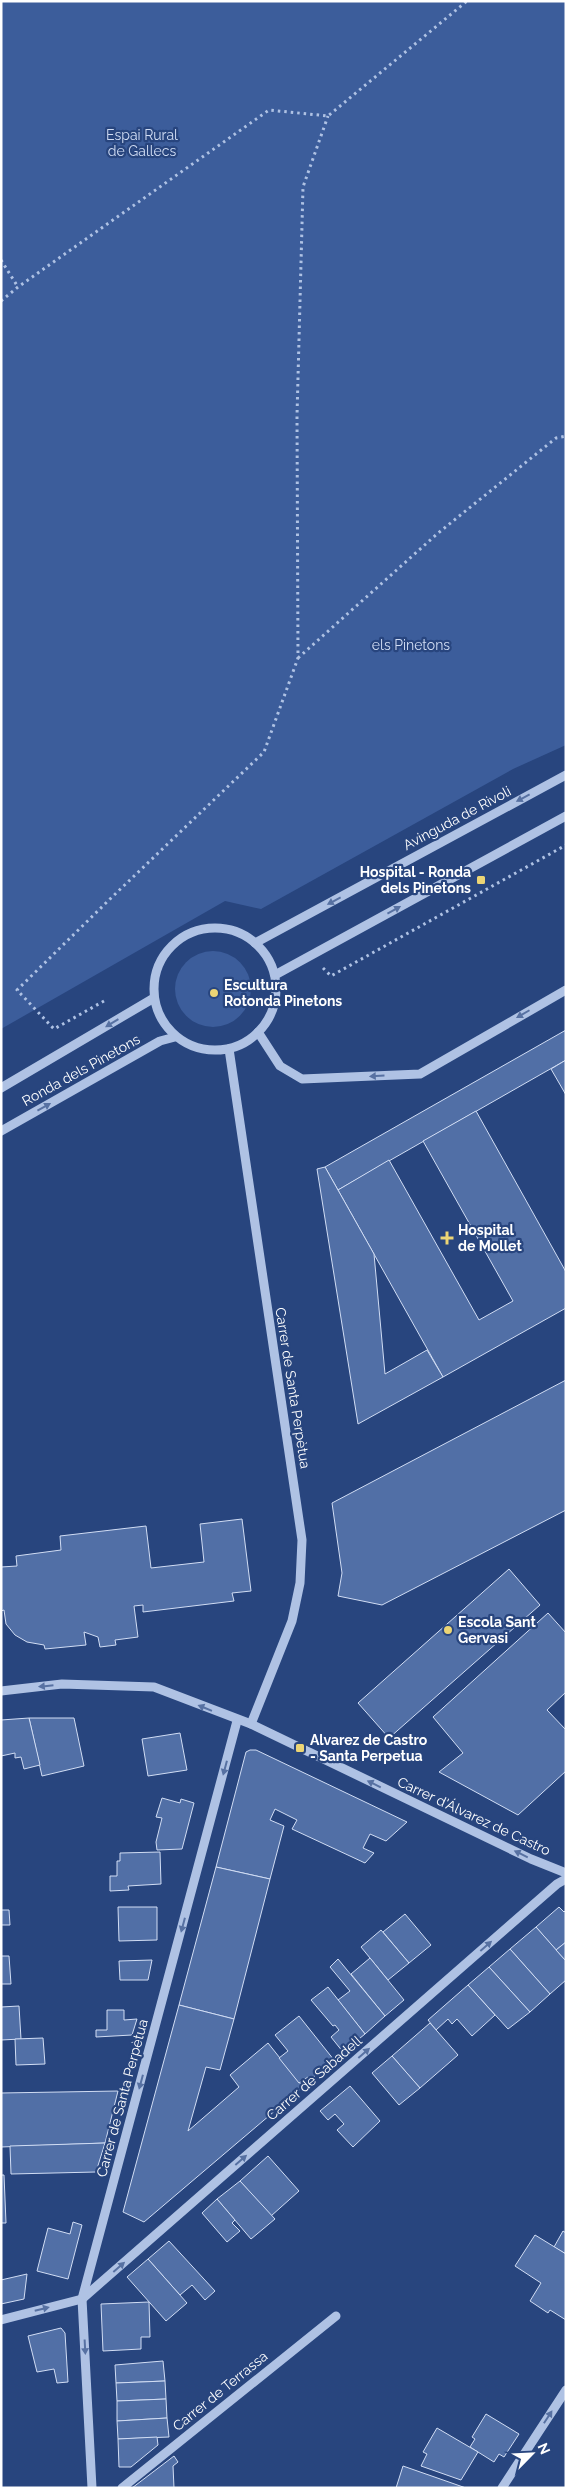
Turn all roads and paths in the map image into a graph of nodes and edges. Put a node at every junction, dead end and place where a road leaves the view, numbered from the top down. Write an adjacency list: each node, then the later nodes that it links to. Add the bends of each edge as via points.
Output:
1 (467, 1): 2 (path)
2 (328, 116): 4 (path, via 268,110); 7 (path, via 303,187 297,416)
3 (1, 260): 4 (path)
4 (18, 287): 5 (path)
5 (1, 301)
6 (566, 436): 7 (path, via 556,438 437,534)
7 (298, 658): 16 (path, via 264,752 18,990 54,1029)
8 (566, 775): 11 (street, Avinguda de Rivoli, one-way to 11)
9 (566, 816): 12 (street, one-way to 9)
10 (566, 845): 12 (path, via 331,976)
11 (256, 943): 13 (street, via 267,956); 15 (street, via 230,930 203,928 186,934 172,945 157,967)
12 (310, 956): 13 (street)
13 (275, 975): 17 (street, via 276,991 268,1020)
14 (566, 990): 17 (street, one-way to 17, via 420,1074 302,1079 280,1066)
15 (154, 998): 18 (street, via 161,1020); 20 (street, Ronda dels Pinetons, one-way to 20)
16 (104, 1002)
17 (258, 1032): 19 (street)
18 (175, 1036): 19 (street, via 190,1046 210,1051); 21 (street, Ronda dels Pinetons, one-way to 18, via 160,1041)
19 (229, 1049): 24 (street, Carrer de Santa Perpètua, via 302,1540 300,1583 292,1621)
20 (1, 1088)
21 (1, 1131)
22 (1, 1691): 23 (street, Carrer d'Álvarez de Castro, one-way to 22, via 154,1687 62,1684)
23 (237, 1721): 24 (street, Carrer d'Álvarez de Castro); 27 (street, Carrer de Santa Perpètua, one-way to 27)
24 (251, 1724): 25 (street, Carrer d'Álvarez de Castro, one-way to 24, via 531,1860)
25 (566, 1873)
26 (566, 1879): 27 (street, Carrer de Sabadell, one-way to 26)
27 (82, 2299): 29 (street, one-way to 27); 31 (street, Carrer de Santa Perpètua, one-way to 31)
28 (336, 2316): 32 (street, Carrer de Terrassa)
29 (1, 2320)
30 (566, 2390): 33 (street, one-way to 30)
31 (92, 2488)
32 (122, 2488)
33 (502, 2488)

